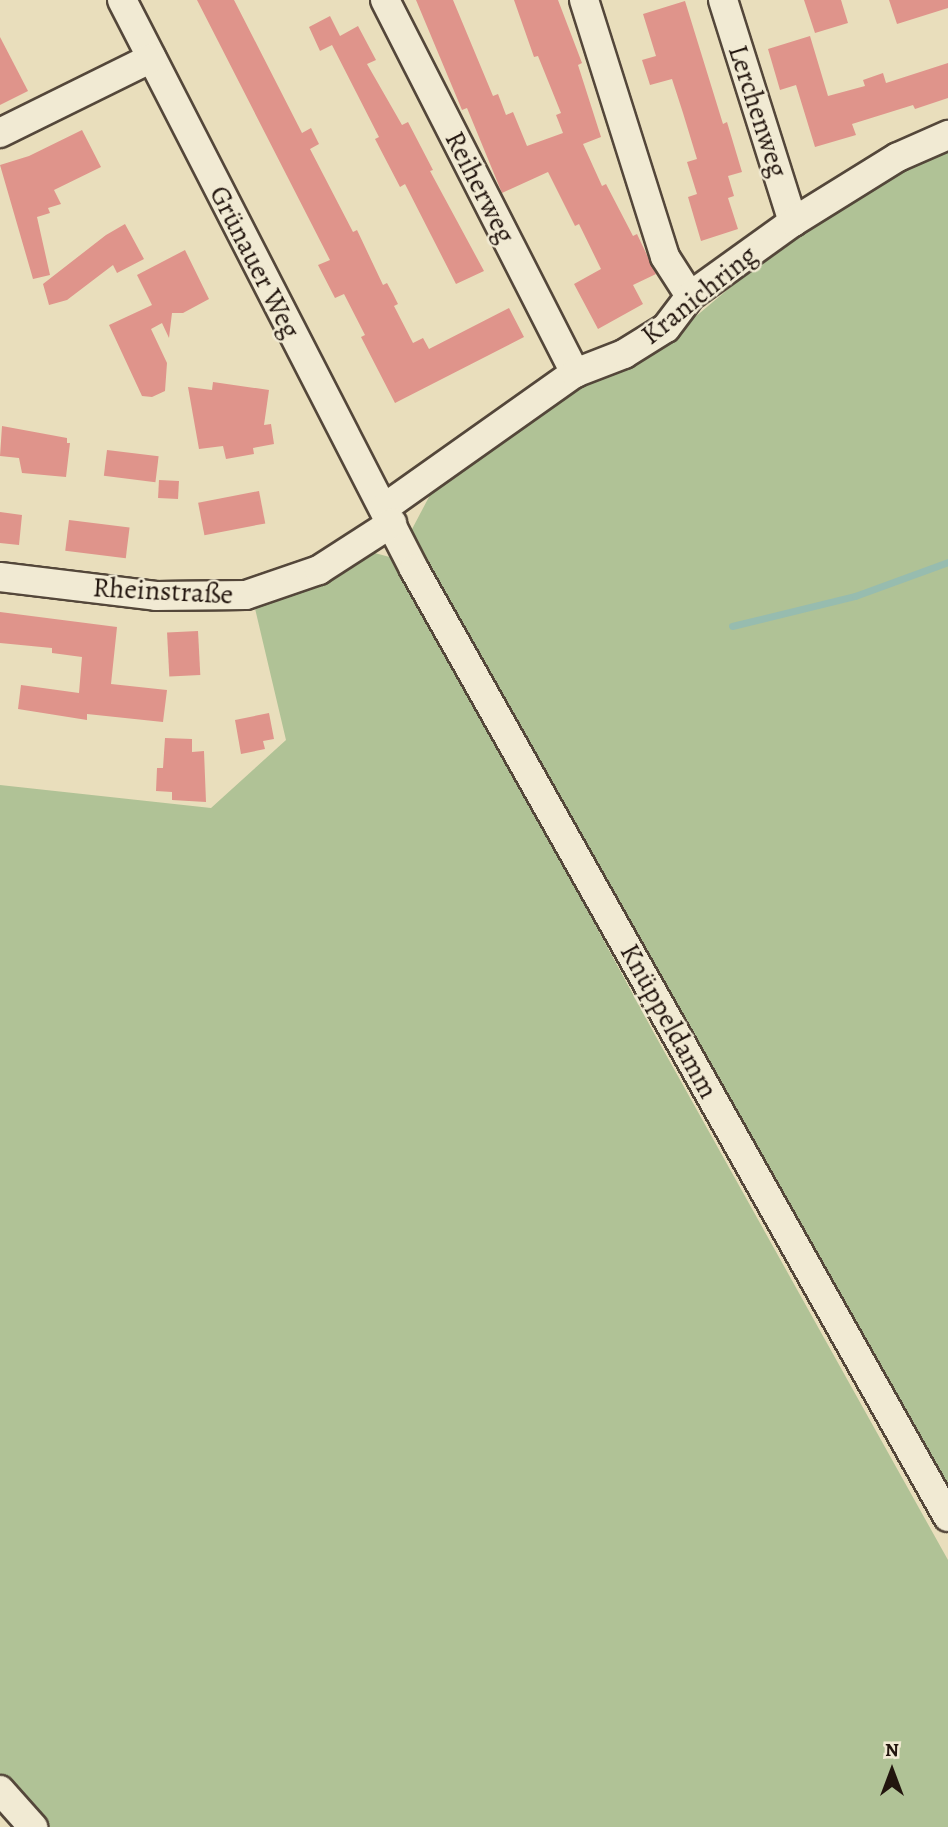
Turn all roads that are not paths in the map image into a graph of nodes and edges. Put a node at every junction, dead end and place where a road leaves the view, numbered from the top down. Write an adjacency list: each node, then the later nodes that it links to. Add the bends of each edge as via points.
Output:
1 (122, 0): 5 (street, Grünauer Weg)
2 (385, 0): 10 (street, Reiherweg)
3 (584, 0): 9 (street, via 664,257)
4 (723, 0): 8 (street, Lerchenweg)
5 (152, 58): 6 (street); 11 (street, Grünauer Weg)
6 (0, 132)
7 (948, 135): 8 (street, Kranichring, via 898,157)
8 (793, 222): 9 (street, Kranichring)
9 (690, 296): 10 (street, Kranichring, via 666,328 624,354)
10 (575, 373): 11 (street, Kranichring)
11 (388, 516): 12 (street, Rheinstraße, via 319,570 246,595 156,596); 13 (street, Knüppeldamm)
12 (0, 577)
13 (948, 1517)
14 (0, 1790): 15 (street)
15 (33, 1827)

